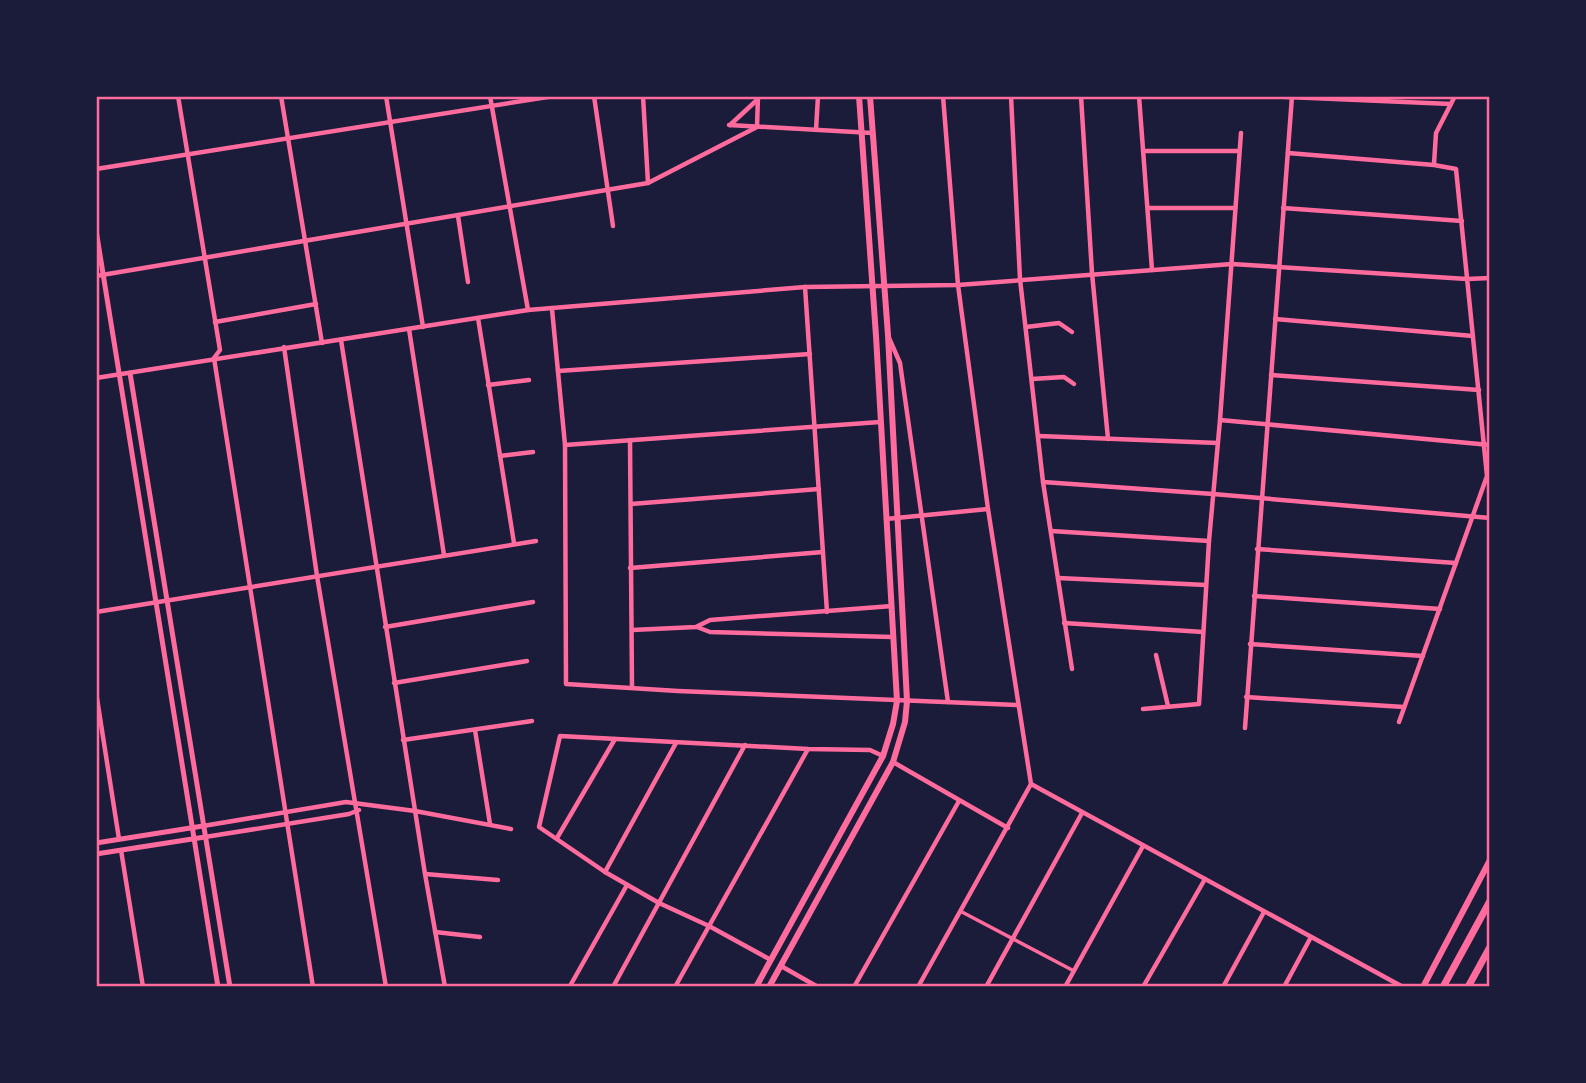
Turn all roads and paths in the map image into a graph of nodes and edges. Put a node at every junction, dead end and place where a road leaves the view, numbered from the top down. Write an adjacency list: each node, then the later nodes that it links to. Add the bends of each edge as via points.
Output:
1 (178, 96): 31 (street)
2 (281, 96): 27 (street)
3 (386, 96): 21 (street)
4 (490, 96): 20 (street)
5 (554, 96): 20 (street)
6 (594, 96): 35 (street)
7 (643, 96): 34 (street)
8 (818, 96): 23 (street)
9 (859, 96): 24 (main road)
10 (870, 96): 25 (main road)
11 (943, 96): 59 (street)
12 (1011, 96): 55 (street)
13 (1081, 96): 52 (street)
14 (1139, 96): 28 (street)
15 (1264, 96): 17 (street)
16 (1455, 96): 19 (street)
17 (1292, 97): 19 (street); 30 (street)
18 (758, 98): 22 (street); 22 (street, via 729,125)
19 (1451, 104): 32 (street, via 1436,133)
20 (492, 106): 21 (street); 38 (street)
21 (391, 123): 27 (street); 44 (street)
22 (757, 127): 23 (street); 34 (street)
23 (816, 130): 24 (street)
24 (861, 133): 25 (street); 37 (main road)
25 (872, 133): 36 (main road)
26 (1241, 133): 29 (street)
27 (288, 139): 31 (street); 47 (street)
28 (1143, 151): 29 (street); 39 (street)
29 (1239, 151): 40 (street)
30 (1288, 153): 32 (street); 41 (street)
31 (188, 155): 33 (street); 48 (street)
32 (1434, 164): 43 (street, via 1456,169)
33 (96, 169)
34 (648, 183): 35 (street)
35 (609, 190): 38 (street); 45 (street)
36 (877, 204): 37 (main road); 62 (main road)
37 (866, 205): 60 (main road)
38 (509, 207): 42 (street); 65 (street)
39 (1148, 208): 40 (street); 51 (street)
40 (1235, 208): 49 (street)
41 (1283, 208): 43 (street); 50 (street)
42 (458, 216): 44 (street); 58 (street)
43 (1462, 221): 56 (street)
44 (408, 225): 47 (street); 69 (street)
45 (613, 226)
46 (96, 230): 53 (street)
47 (305, 242): 48 (street); 63 (street)
48 (206, 258): 53 (street); 68 (street)
49 (1232, 264): 50 (street); 51 (street); 90 (street)
50 (1279, 267): 56 (street); 67 (street)
51 (1152, 270): 52 (street)
52 (1092, 273): 55 (street); 95 (street)
53 (104, 274): 54 (street); 82 (street)
54 (96, 276)
55 (1020, 279): 59 (street); 70 (street)
56 (1467, 279): 57 (street); 74 (street)
57 (1489, 279)
58 (468, 282)
59 (958, 285): 62 (street); 107 (street)
60 (872, 286): 61 (street); 62 (street); 91 (main road)
61 (805, 287): 64 (street); 78 (street)
62 (884, 287): 73 (main road)
63 (316, 304): 68 (street); 76 (street)
64 (552, 309): 65 (street); 80 (street)
65 (528, 310): 66 (street)
66 (478, 318): 69 (street); 88 (street)
67 (1275, 319): 74 (street); 83 (street)
68 (215, 322): 79 (street, via 220,350)
69 (424, 327): 71 (street)
70 (1026, 327): 72 (street, via 1059,323); 85 (street)
71 (409, 329): 75 (street); 119 (street)
72 (1072, 332)
73 (888, 335): 108 (street, via 900,363); 112 (main road)
74 (1473, 336): 89 (street)
75 (341, 340): 76 (street); 121 (street)
76 (322, 343): 77 (street)
77 (284, 347): 79 (street); 123 (street)
78 (810, 354): 80 (street); 93 (street)
79 (214, 358): 81 (street); 126 (street)
80 (558, 371): 98 (street)
81 (130, 373): 82 (street); 128 (street)
82 (118, 375): 84 (street); 129 (street)
83 (1271, 375): 89 (street); 92 (street)
84 (96, 378)
85 (1032, 379): 87 (street, via 1064,377); 94 (street)
86 (529, 380): 88 (street)
87 (1074, 384)
88 (488, 385): 101 (street)
89 (1479, 390): 99 (street)
90 (1220, 420): 92 (street); 97 (street)
91 (880, 422): 93 (street); 111 (main road)
92 (1267, 423): 99 (street); 105 (street)
93 (814, 426): 96 (street); 103 (street)
94 (1040, 436): 95 (street); 102 (street)
95 (1108, 439): 97 (street)
96 (629, 440): 98 (street); 106 (street)
97 (1218, 443): 104 (street)
98 (565, 445): 147 (street, via 566,684)
99 (1487, 445): 109 (street, via 1488,477)
100 (533, 452): 101 (street)
101 (500, 456): 116 (street)
102 (1044, 482): 104 (street); 113 (street)
103 (818, 489): 106 (street); 118 (street)
104 (1213, 494): 105 (street); 115 (street)
105 (1261, 500): 109 (street); 117 (street)
106 (631, 504): 122 (street)
107 (988, 509): 108 (street); 153 (street)
108 (921, 516): 112 (street); 152 (street)
109 (1473, 516): 110 (street); 120 (street)
110 (1490, 518)
111 (886, 519): 112 (street); 131 (main road)
112 (897, 519): 151 (main road)
113 (1051, 531): 115 (street); 124 (street)
114 (536, 541): 116 (street)
115 (1209, 541): 125 (street)
116 (514, 544): 119 (street)
117 (1258, 549): 120 (street); 127 (street)
118 (823, 552): 122 (street); 134 (street)
119 (444, 555): 121 (street)
120 (1456, 563): 132 (street)
121 (375, 566): 123 (street); 137 (street)
122 (630, 568): 138 (street)
123 (317, 576): 126 (street); 170 (street)
124 (1058, 578): 125 (street); 135 (street)
125 (1206, 585): 139 (street)
126 (250, 587): 128 (street); 172 (street)
127 (1254, 596): 132 (street); 141 (street)
128 (167, 600): 129 (street); 178 (street)
129 (156, 602): 133 (street); 179 (street)
130 (533, 602): 137 (street)
131 (892, 606): 134 (street); 140 (main road)
132 (1440, 609): 143 (street)
133 (96, 612)
134 (827, 612): 136 (street, via 710,620)
135 (1064, 623): 139 (street); 145 (street)
136 (696, 626): 138 (street); 140 (street, via 710,632)
137 (385, 627): 146 (street)
138 (632, 630): 147 (street)
139 (1203, 632): 154 (street, via 1199,704)
140 (894, 637): 150 (main road)
141 (1250, 644): 143 (street); 149 (street)
142 (1156, 654): 154 (street)
143 (1423, 656): 155 (street)
144 (527, 662): 146 (street)
145 (1072, 669)
146 (394, 683): 162 (street)
147 (632, 687): 150 (street)
148 (96, 692): 184 (street)
149 (1246, 697): 155 (street); 159 (street)
150 (897, 701): 151 (street); 166 (main road)
151 (907, 701): 152 (street); 167 (main road)
152 (948, 702): 153 (street)
153 (1017, 705): 168 (street)
154 (1168, 706): 156 (street)
155 (1404, 707): 158 (street)
156 (1143, 709)
157 (532, 721): 160 (street)
158 (1399, 722)
159 (1245, 728)
160 (475, 730): 162 (street); 177 (street)
161 (615, 739): 163 (street); 183 (street); 183 (street, via 560,736 539,827)
162 (403, 740): 174 (street)
163 (676, 743): 164 (street); 191 (street)
164 (745, 745): 165 (street); 197 (street)
165 (808, 749): 166 (street, via 870,750); 202 (street)
166 (883, 756): 198 (main road)
167 (893, 762): 169 (street); 201 (main road)
168 (1031, 784): 175 (street); 180 (street)
169 (959, 801): 180 (street); 225 (street)
170 (357, 803): 171 (street); 172 (street); 173 (street)
171 (366, 806): 173 (street); 174 (street)
172 (286, 811): 176 (street); 178 (street)
173 (358, 811): 176 (street); 218 (street)
174 (415, 811): 177 (street); 192 (street)
175 (1082, 813): 187 (street); 205 (street)
176 (287, 824): 182 (street); 217 (street)
177 (490, 824): 181 (street)
178 (203, 826): 179 (street); 182 (street)
179 (192, 827): 184 (street); 185 (street)
180 (1008, 828): 199 (street)
181 (510, 829)
182 (205, 837): 185 (street); 207 (street)
183 (557, 838): 191 (street)
184 (119, 839): 186 (street)
185 (194, 839): 188 (street); 209 (street)
186 (96, 843)
187 (1143, 846): 193 (street); 212 (street)
188 (121, 850): 189 (street); 214 (street)
189 (96, 854)
190 (1490, 860): 233 (main road)
191 (605, 872): 195 (street)
192 (425, 874): 194 (street); 203 (street)
193 (1205, 879): 200 (street); 229 (street)
194 (498, 880)
195 (627, 885): 197 (street); 213 (street)
196 (1490, 901): 234 (highway)
197 (659, 903): 202 (street); 220 (street)
198 (797, 912): 201 (main road); 210 (main road)
199 (962, 912): 205 (street); 226 (street)
200 (1264, 912): 206 (street); 230 (street)
201 (807, 918): 211 (main road)
202 (709, 926): 210 (street); 221 (street)
203 (435, 932): 204 (street); 219 (street)
204 (480, 937)
205 (1013, 937): 212 (street); 227 (street)
206 (1311, 937): 231 (street); 232 (street)
207 (224, 946): 209 (street); 216 (street)
208 (1490, 947): 235 (highway)
209 (212, 948): 215 (street)
210 (771, 960): 222 (main road)
211 (780, 966): 223 (main road); 224 (street)
212 (1074, 971): 228 (street)
213 (570, 986)
214 (143, 987)
215 (218, 987)
216 (230, 987)
217 (313, 987)
218 (386, 987)
219 (445, 987)
220 (613, 987)
221 (675, 987)
222 (756, 987)
223 (769, 987)
224 (818, 987)
225 (854, 987)
226 (918, 987)
227 (986, 987)
228 (1065, 987)
229 (1143, 987)
230 (1223, 987)
231 (1284, 987)
232 (1403, 987)
233 (1423, 987)
234 (1443, 987)
235 (1468, 987)

